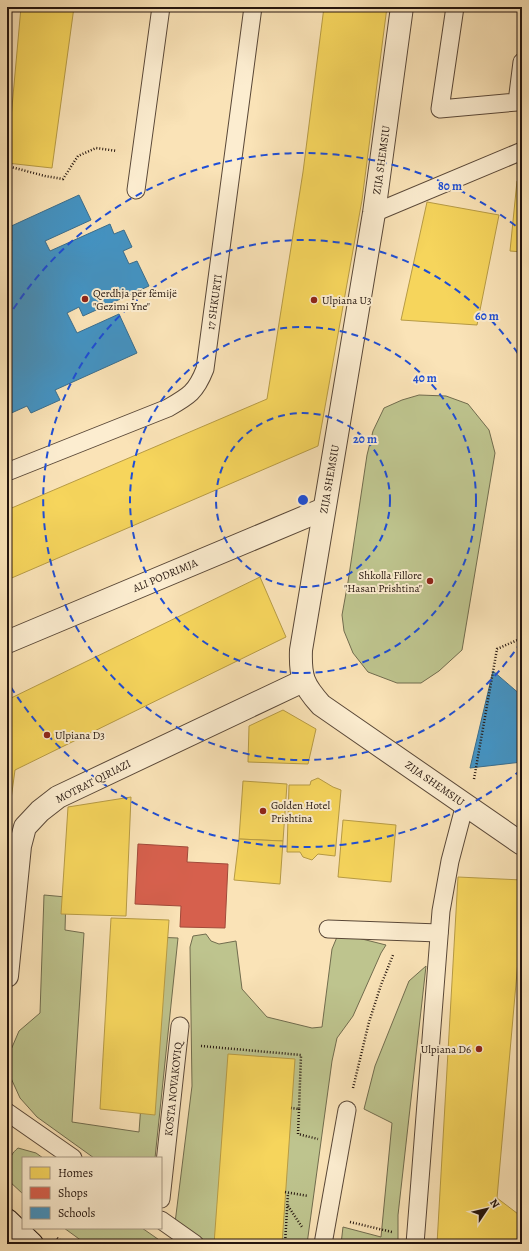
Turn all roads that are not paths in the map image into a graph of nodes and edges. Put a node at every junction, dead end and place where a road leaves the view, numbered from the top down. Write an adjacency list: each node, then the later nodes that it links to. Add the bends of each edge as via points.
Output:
1 (161, 7): 7 (lane)
2 (253, 7): 9 (lane, 17 SHKURTI, via 204,370 200,382 192,393 168,408)
3 (402, 7): 8 (street, ZIJA SHEMSIU)
4 (455, 7): 5 (lane, via 440,109 517,102)
5 (522, 62)
6 (522, 151): 8 (lane)
7 (136, 190)
8 (374, 213): 10 (street, ZIJA SHEMSIU)
9 (7, 472)
10 (324, 509): 11 (street, ALI PODRIMJA); 12 (street, ZIJA SHEMSIU, via 301,650 300,666)
11 (7, 642)
12 (303, 681): 13 (street, ZIJA SHEMSIU, via 326,708); 17 (street, MOTRAT QIRIAZI, via 58,797 40,811 26,827 20,846)
13 (470, 808): 14 (street, ZIJA SHEMSIU); 16 (lane, via 450,861)
14 (522, 844)
15 (328, 929): 16 (lane)
16 (439, 933): 28 (lane)
17 (7, 976)
18 (180, 1026): 22 (lane, KOSTA NOVAKOVIQ)
19 (347, 1110): 27 (lane)
20 (7, 1112): 21 (lane)
21 (72, 1157)
22 (162, 1190)
23 (7, 1220): 25 (street)
24 (162, 1221): 26 (lane)
25 (32, 1244)
26 (195, 1244)
27 (324, 1244)
28 (415, 1244)

